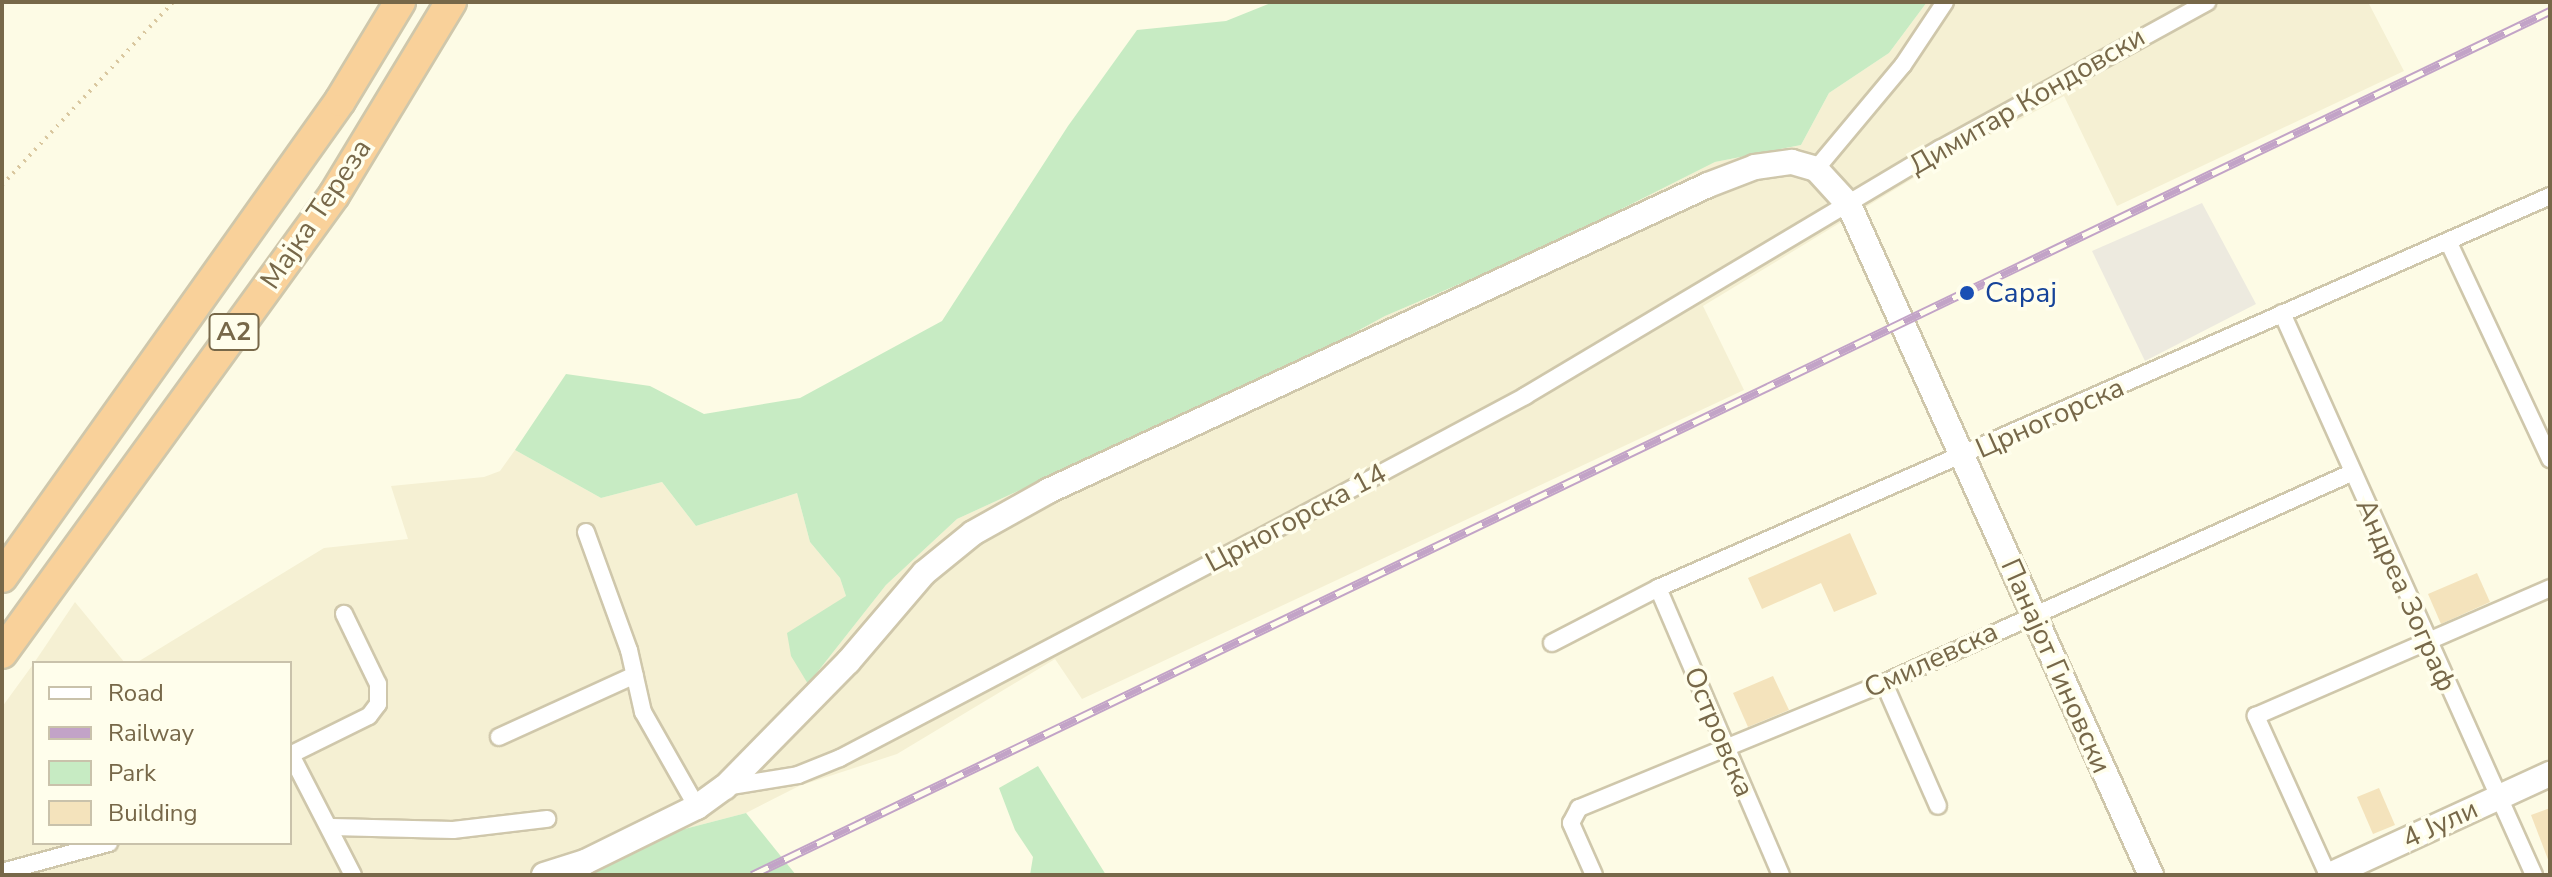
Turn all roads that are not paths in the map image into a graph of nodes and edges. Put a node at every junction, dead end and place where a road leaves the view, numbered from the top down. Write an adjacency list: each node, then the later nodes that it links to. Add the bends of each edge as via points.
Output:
1 (400, 2): 14 (highway, Мајка Тереза / A2, via 340,101)
2 (451, 2): 21 (highway, Мајка Тереза / A2, via 334,195)
3 (1945, 2): 5 (street, via 1903,65)
4 (2207, 2): 7 (street, Димитар Кондовски)
5 (1816, 169): 7 (main road, Панајот Гиновски); 29 (main road, via 1780,163 1708,185 1048,491 973,533 924,573 848,662)
6 (2550, 196): 8 (street, Црногорска)
7 (1849, 205): 10 (main road, Панајот Гиновски); 29 (street, Црногорска 14, via 1525,396 877,739 798,775)
8 (2448, 241): 9 (street, Црногорска); 11 (street)
9 (2282, 313): 10 (street, Црногорска); 12 (street, Андреа Зограф)
10 (1963, 457): 15 (street, Црногорска); 18 (main road, Панајот Гиновски)
11 (2550, 459)
12 (2351, 473): 18 (street, Смилевска); 19 (street, Андреа Зограф)
13 (586, 532): 22 (street)
14 (2, 577)
15 (1658, 588): 20 (street, Црногорска); 25 (street, Островска)
16 (2550, 588): 19 (street)
17 (344, 614): 26 (street, via 378,684 378,704 369,716)
18 (2031, 614): 23 (street, Смилевска); 41 (main road, Панајот Гиновски)
19 (2425, 641): 30 (street, Андреа Зограф); 42 (street, via 2256,716)
20 (1552, 643)
21 (2, 653)
22 (635, 675): 24 (street); 32 (street, via 643,712)
23 (1884, 683): 25 (street, Смилевска); 31 (street)
24 (499, 737)
25 (1725, 749): 39 (street, Смилевска, via 1579,808 1571,823); 40 (street, Островска)
26 (292, 754)
27 (292, 758): 34 (street)
28 (2550, 774): 30 (main road, 4 Јули)
29 (725, 787): 32 (main road)
30 (2499, 797): 42 (main road, 4 Јули); 43 (street, Андреа Зограф)
31 (1938, 806)
32 (697, 807): 38 (main road, via 585,862)
33 (547, 819): 34 (street, via 453,830)
34 (332, 827): 37 (street)
35 (102, 845): 36 (street)
36 (2, 872)
37 (353, 875)
38 (544, 875)
39 (1594, 875)
40 (1781, 875)
41 (2151, 875)
42 (2329, 875)
43 (2534, 875)

